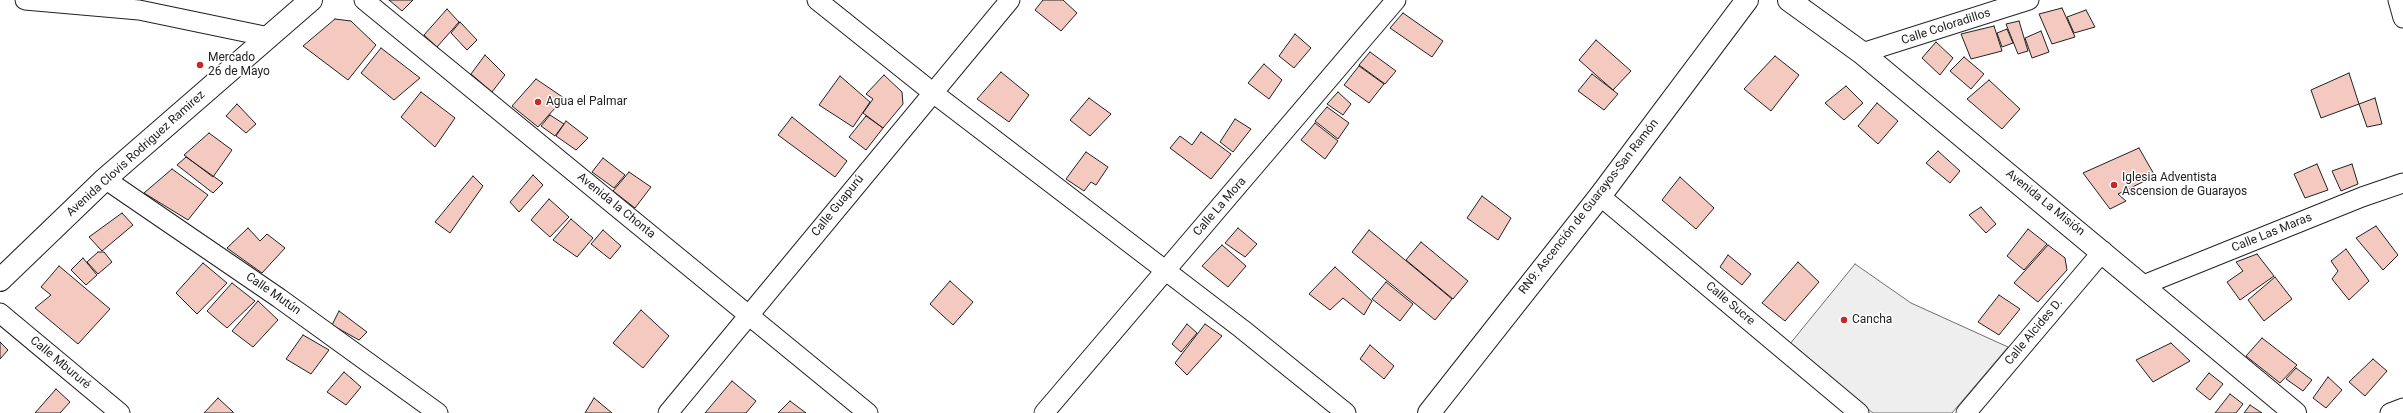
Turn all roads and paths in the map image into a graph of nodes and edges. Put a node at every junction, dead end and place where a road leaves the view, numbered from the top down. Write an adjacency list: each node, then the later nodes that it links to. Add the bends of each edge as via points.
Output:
1 (25, 0): 12 (street, via 139,10)
2 (311, 0): 12 (main road, Avenida Clovis Rodriguez Ramirez)
3 (364, 0): 23 (street, Avenida la Chonta)
4 (817, 0): 14 (street)
5 (1010, 0): 14 (street, Calle Guapurú)
6 (1396, 0): 19 (street, Calle La Mora)
7 (1747, 0): 17 (main road, RN9: Ascención de Guarayos-San Ramón)
8 (1789, 0): 13 (main road, Avenida La Misión)
9 (2029, 0): 13 (street, Calle Coloradillos)
10 (2398, 0): 11 (street)
11 (2403, 18)
12 (269, 37): 15 (main road, Avenida Clovis Rodriguez Ramirez)
13 (1862, 53): 18 (main road, Avenida La Misión)
14 (932, 92): 19 (street); 23 (street, Calle Guapurú)
15 (105, 179): 20 (main road, Avenida Clovis Rodriguez Ramirez); 26 (street, Calle Mutún, via 279,298)
16 (2403, 183): 21 (street, Calle Las Maras)
17 (1600, 196): 31 (main road, RN9: Ascención de Guarayos-San Ramón); 32 (street, Calle Sucre)
18 (2103, 251): 21 (main road, Avenida La Misión); 33 (street, Calle Alcides D.)
19 (1166, 270): 29 (street, Calle La Mora); 30 (street)
20 (0, 280)
21 (2141, 286): 34 (main road, Avenida La Misión)
22 (0, 313): 25 (street, Calle Mbururé)
23 (749, 315): 27 (street, Calle Guapurú); 28 (street, Avenida la Chonta)
24 (2403, 408): 35 (street)
25 (120, 413)
26 (438, 413)
27 (668, 413)
28 (868, 413)
29 (1044, 413)
30 (1346, 413)
31 (1429, 413)
32 (1859, 413)
33 (1966, 413)
34 (2295, 413)
35 (2390, 413)

